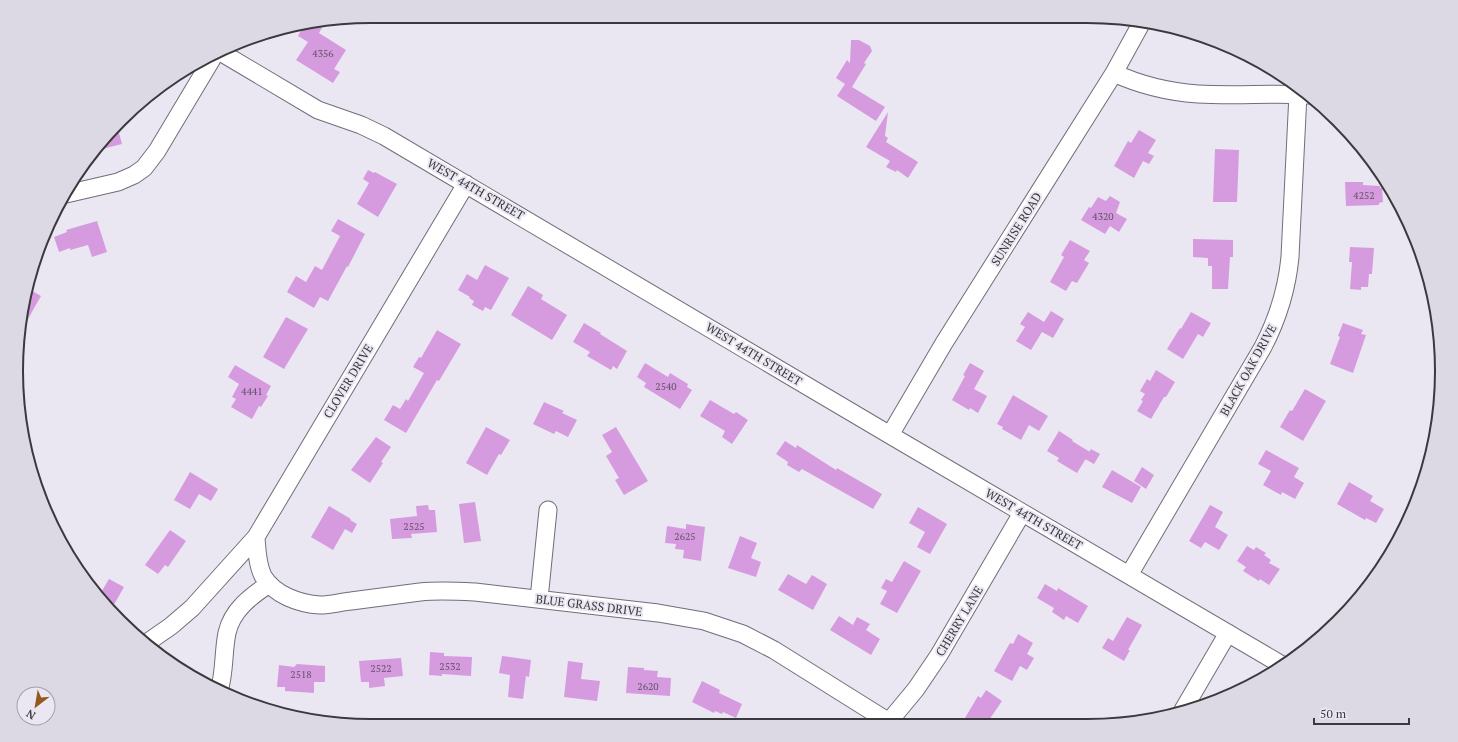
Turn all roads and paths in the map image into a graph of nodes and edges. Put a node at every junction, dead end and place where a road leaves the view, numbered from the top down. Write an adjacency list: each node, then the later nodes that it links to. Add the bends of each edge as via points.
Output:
1 (1139, 27): 4 (street, SUNRISE ROAD)
2 (225, 55): 7 (street, WEST 44TH STREET, via 318,110 376,132)
3 (210, 63): 8 (street, via 148,164 134,175 118,182)
4 (1114, 74): 5 (street, via 1162,89 1197,94); 9 (street, SUNRISE ROAD, via 944,343)
5 (1299, 95)
6 (1303, 98): 13 (street, BLACK OAK DRIVE, via 1290,257 1280,310 1263,347)
7 (466, 184): 9 (street, WEST 44TH STREET); 12 (street, CLOVER DRIVE)
8 (73, 192)
9 (890, 435): 11 (street, WEST 44TH STREET)
10 (548, 510): 15 (street)
11 (1022, 513): 13 (street, WEST 44TH STREET); 22 (street, CHERRY LANE, via 939,655)
12 (256, 537): 14 (street, via 260,569); 17 (street, CLOVER DRIVE, via 192,608)
13 (1129, 575): 16 (street, WEST 44TH STREET)
14 (268, 584): 15 (street, BLUE GRASS DRIVE, via 294,600 321,605 434,591 475,592); 19 (street, via 241,606 231,621)
15 (539, 599): 21 (street, BLUE GRASS DRIVE, via 681,616 727,628 774,650)
16 (1228, 633): 18 (street, WEST 44TH STREET); 20 (street)
17 (151, 640)
18 (1277, 662)
19 (220, 685)
20 (1186, 704)
21 (882, 719)
22 (891, 719)

